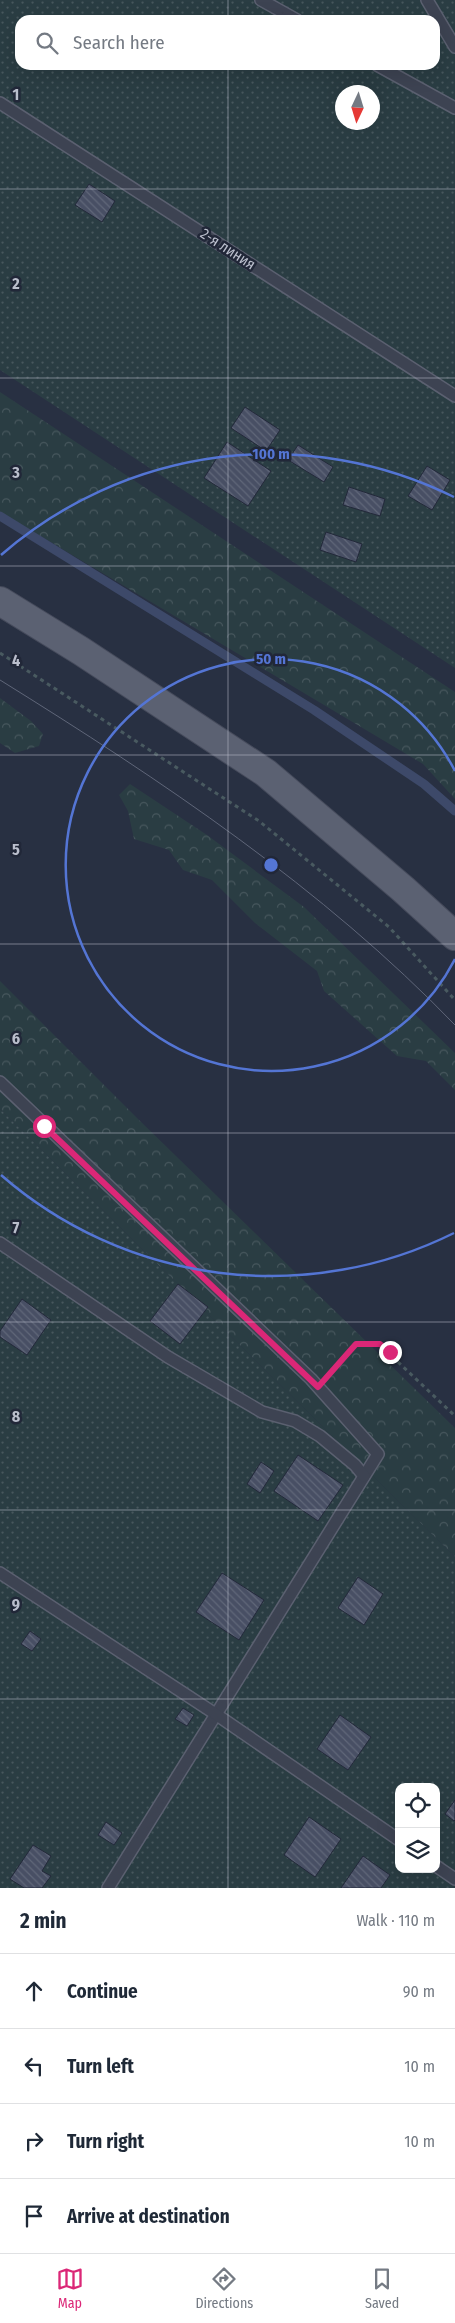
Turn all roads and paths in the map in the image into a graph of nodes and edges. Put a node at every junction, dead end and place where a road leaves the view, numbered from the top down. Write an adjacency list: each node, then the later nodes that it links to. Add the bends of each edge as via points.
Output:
1 (261, 0): 3 (lane)
2 (427, 0): 4 (lane)
3 (288, 15)
4 (436, 15)
5 (440, 22): 6 (lane)
6 (455, 47)
7 (386, 70): 9 (lane)
8 (0, 103): 10 (lane, 2-я линия)
9 (455, 108)
10 (455, 396)
11 (0, 601): 13 (main road, via 82,651 266,773)
12 (0, 653): 14 (path, via 259,821 388,927)
13 (455, 936)
14 (455, 1000)
15 (0, 1082): 17 (lane)
16 (0, 1244): 19 (lane, via 168,1356 262,1412 295,1421 320,1436)
17 (318, 1387): 18 (path, via 356,1344 380,1344); 19 (lane, via 378,1454)
18 (455, 1416)
19 (364, 1476): 21 (lane)
20 (0, 1572): 21 (lane)
21 (217, 1715): 22 (lane); 25 (lane)
22 (395, 1837)
23 (440, 1869): 24 (lane)
24 (455, 1879)
25 (108, 1888)

